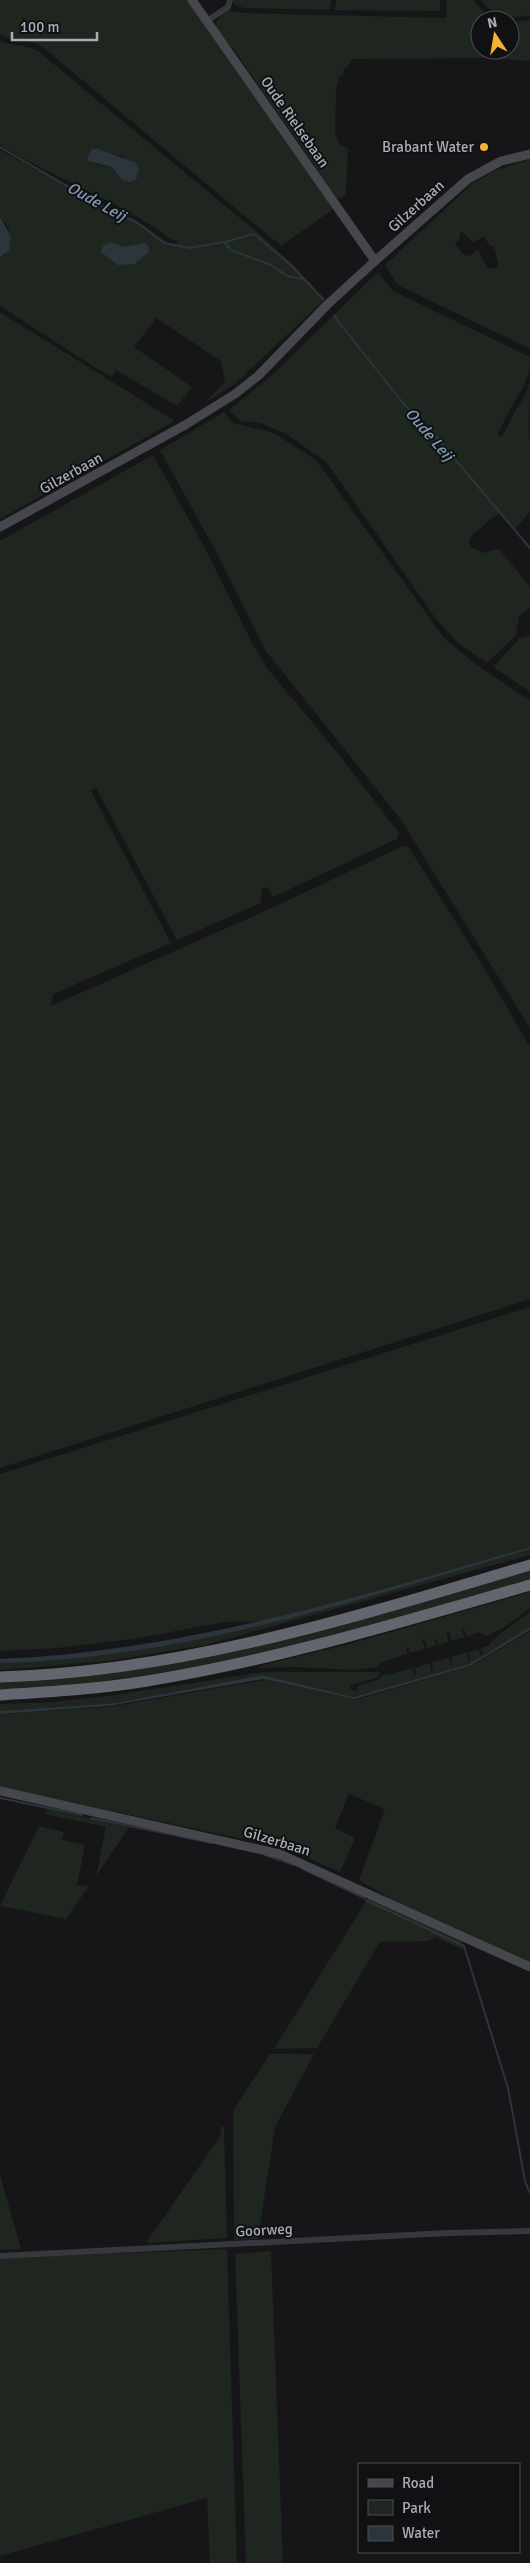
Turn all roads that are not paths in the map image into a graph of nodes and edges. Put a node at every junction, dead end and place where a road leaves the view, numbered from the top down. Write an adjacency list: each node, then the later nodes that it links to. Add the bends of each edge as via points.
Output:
1 (192, 0): 3 (street, Oude Rielsebaan)
2 (230, 0): 3 (street, via 228,7)
3 (207, 21): 5 (street, Oude Rielsebaan)
4 (530, 154): 5 (street, Gilzerbaan, via 500,161 468,179)
5 (375, 261): 6 (street, Gilzerbaan, via 331,298 259,375 223,405 180,424 155,444)
6 (0, 527)
7 (530, 1565): 9 (highway, via 316,1626 238,1644 96,1669)
8 (530, 1585): 10 (highway, via 287,1652 204,1670 101,1687)
9 (0, 1677)
10 (0, 1695)
11 (0, 1792): 12 (street, Gilzerbaan, via 280,1854)
12 (530, 1967)
13 (530, 2231): 14 (street, Goorweg)
14 (0, 2256)

